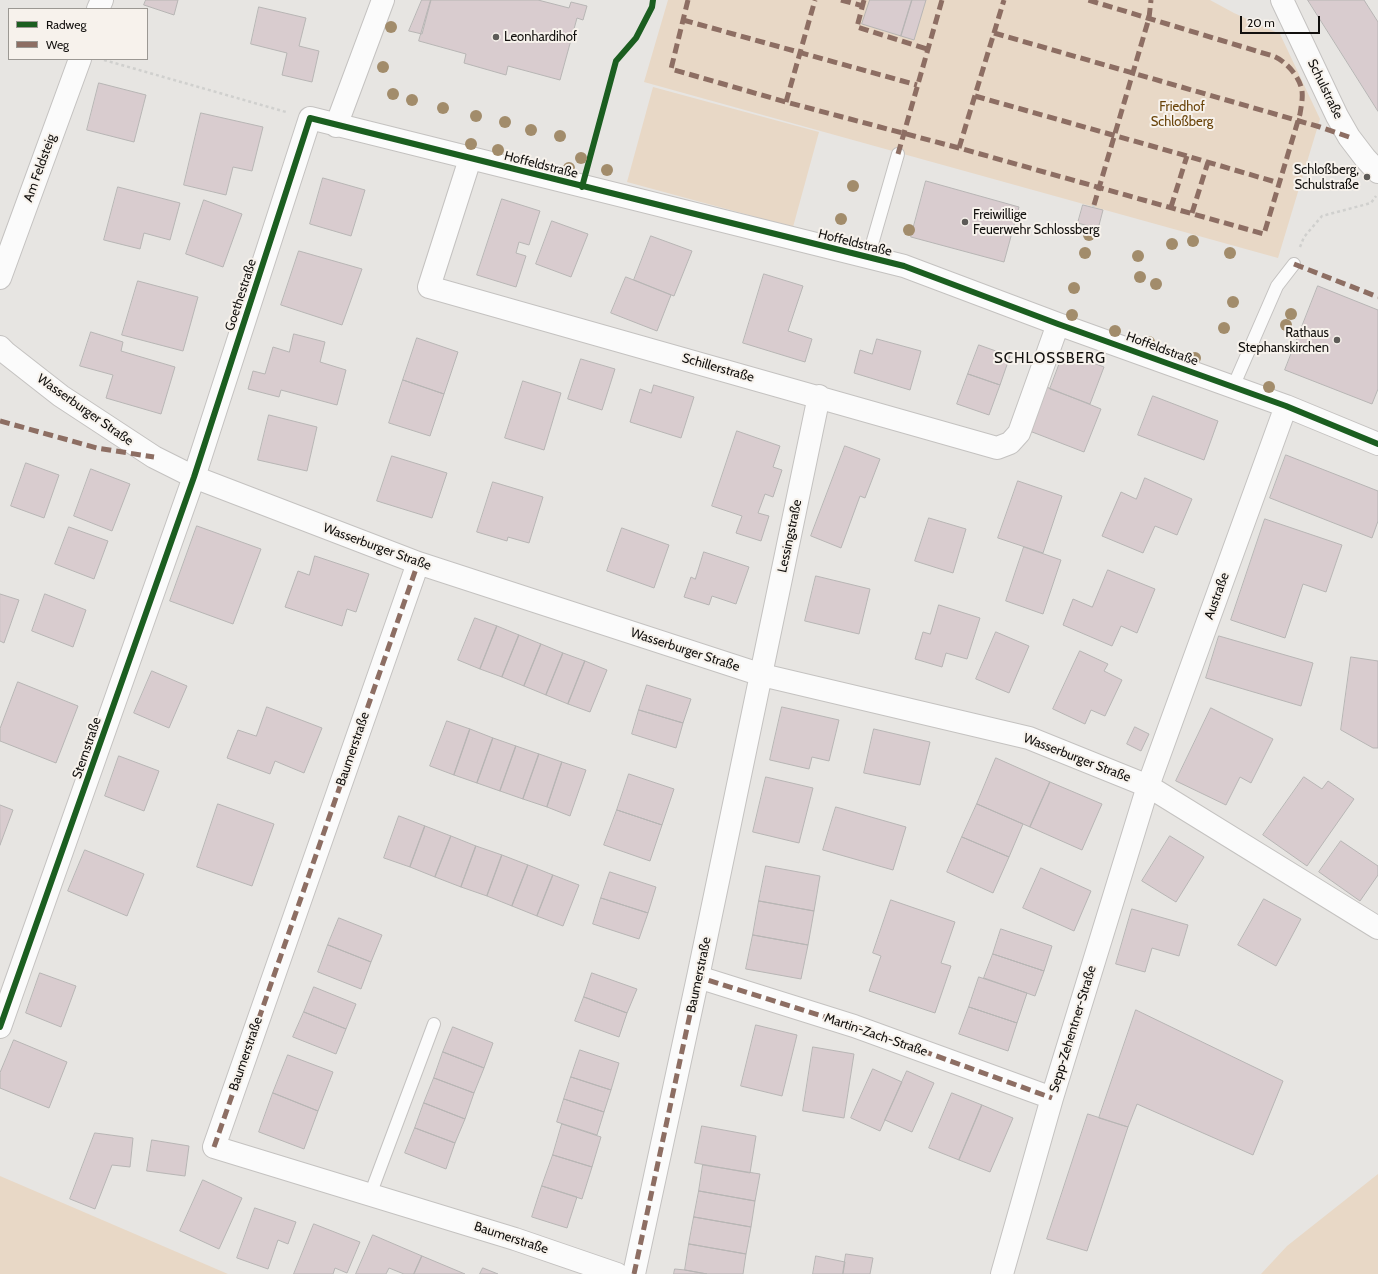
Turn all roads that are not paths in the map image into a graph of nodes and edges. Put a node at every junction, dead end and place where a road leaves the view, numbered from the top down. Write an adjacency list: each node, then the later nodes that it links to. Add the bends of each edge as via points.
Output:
1 (383, 0): 5 (street)
2 (1282, 0): 8 (street, Schulstraße, via 1337,116 1349,137)
3 (80, 60): 11 (street, Am Feldsteig)
4 (310, 118): 5 (street, Hoffeldstraße); 18 (street, Goethestraße)
5 (336, 126): 7 (street, Hoffeldstraße)
6 (898, 154): 9 (lane)
7 (470, 159): 9 (street, Hoffeldstraße); 15 (street, Schillerstraße, via 430,287)
8 (1378, 172)
9 (868, 258): 12 (street, Hoffeldstraße, via 904,266)
10 (1294, 264): 14 (lane, via 1277,286)
11 (0, 278)
12 (1058, 324): 14 (street, Hoffeldstraße); 15 (street, Schillerstraße, via 1019,433 1010,444 998,448)
13 (0, 347): 18 (street, Wasserburger Straße, via 61,396 154,457)
14 (1233, 387): 16 (street, Hoffeldstraße)
15 (819, 396): 20 (street, Lessingstraße)
16 (1286, 406): 17 (street, Hoffeldstraße); 21 (street, Austraße)
17 (1378, 444)
18 (194, 478): 19 (street, Wasserburger Straße); 25 (street, Sternstraße)
19 (418, 563): 20 (street, Wasserburger Straße); 27 (street, Baumerstraße, via 214,1147)
20 (762, 675): 21 (street, Wasserburger Straße, via 1030,738); 23 (street, Baumerstraße)
21 (1148, 786): 22 (street, Wasserburger Straße); 26 (street, Sepp-Zehentner-Straße)
22 (1378, 928)
23 (698, 977): 26 (street, Martin-Zach-Straße, via 854,1026); 29 (street, Baumerstraße)
24 (434, 1024): 27 (lane)
25 (0, 1027)
26 (1052, 1098): 30 (street, Sepp-Zehentner-Straße)
27 (370, 1195): 28 (street, Baumerstraße, via 515,1239)
28 (617, 1274)
29 (634, 1274)
30 (1002, 1274)

